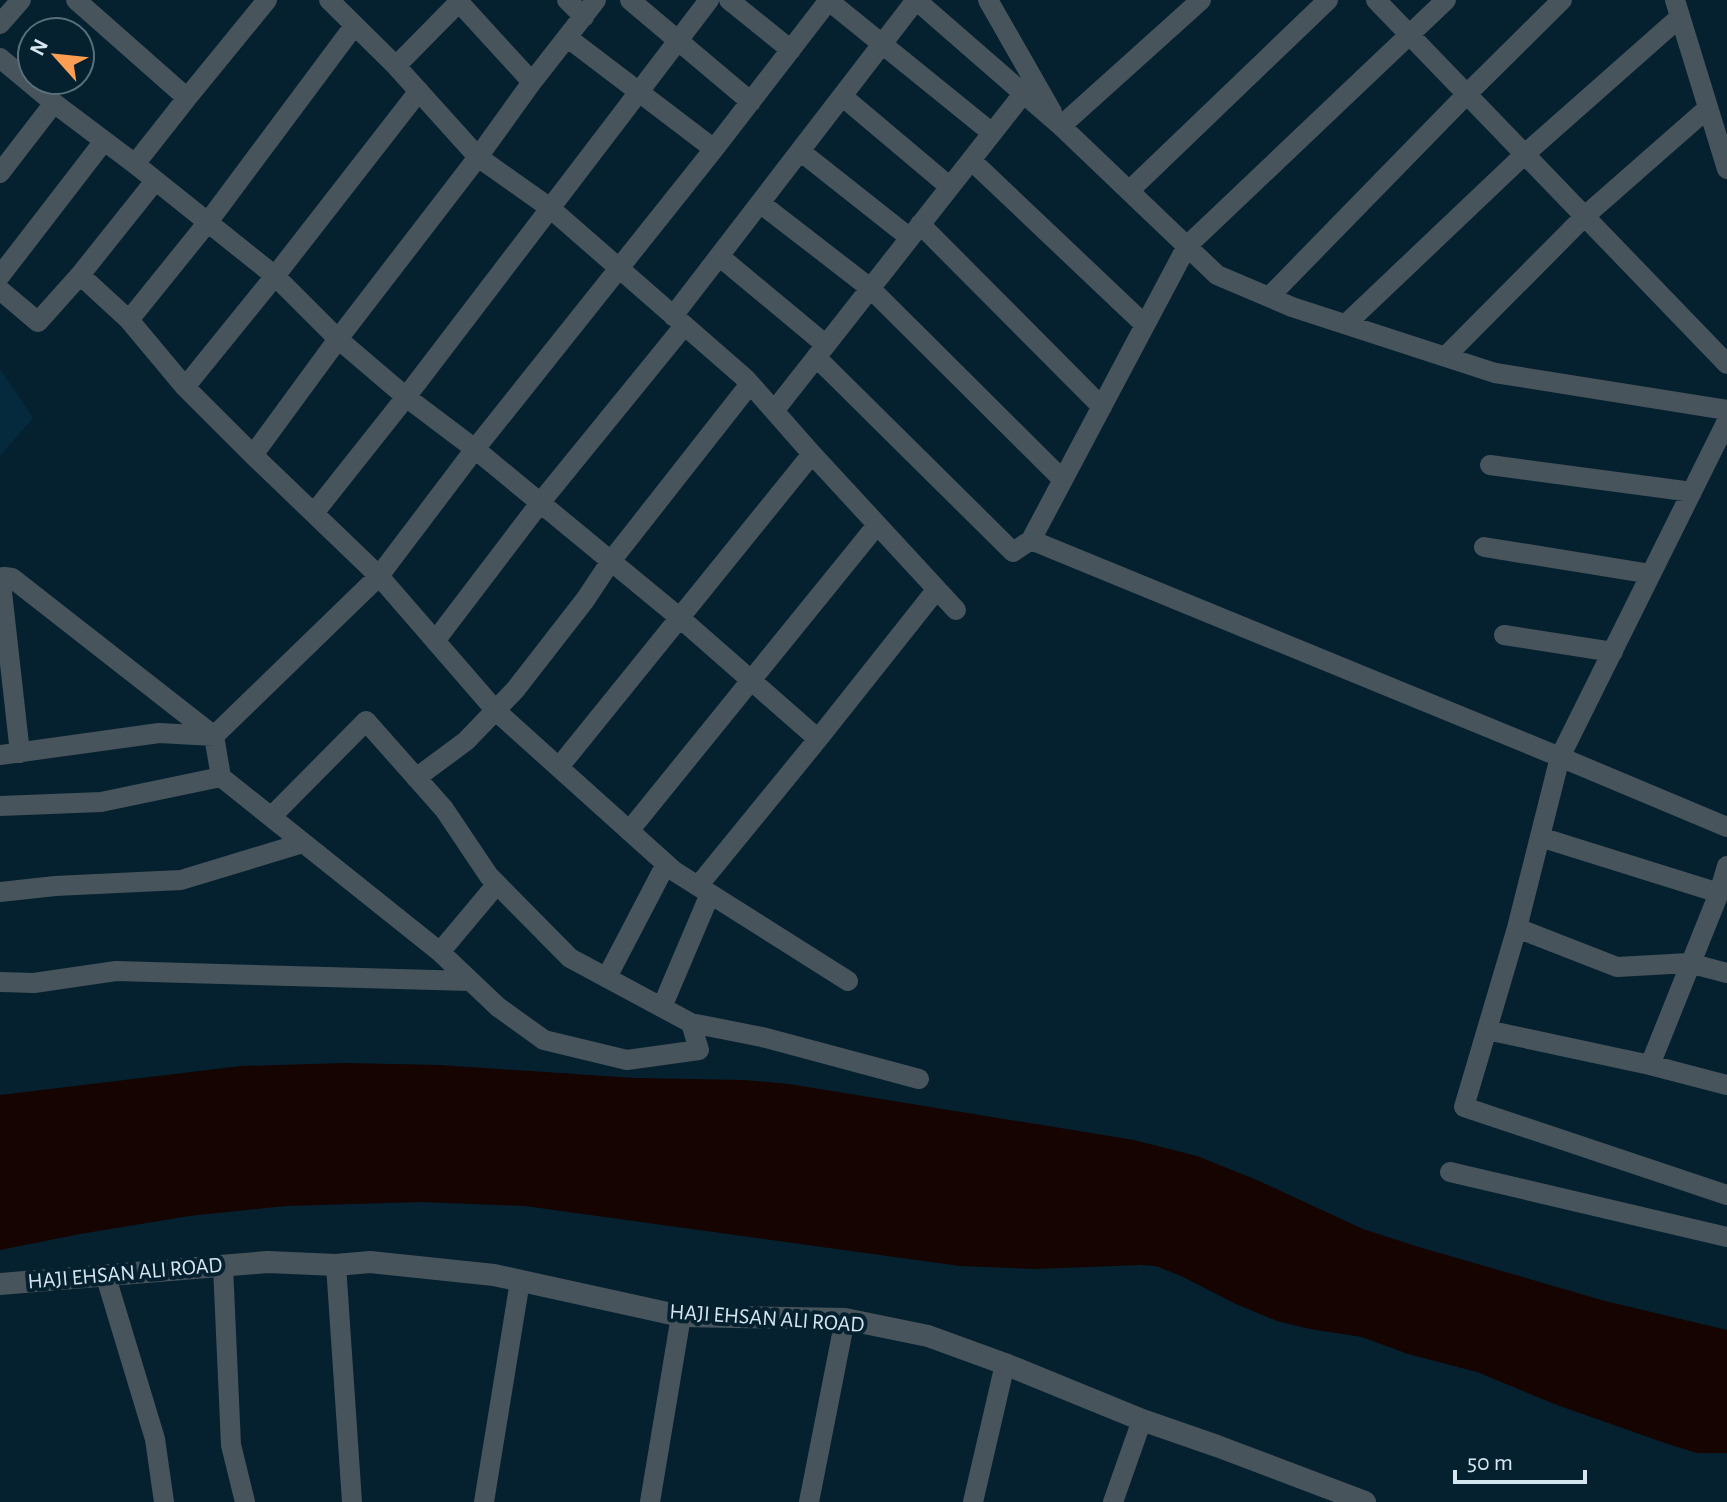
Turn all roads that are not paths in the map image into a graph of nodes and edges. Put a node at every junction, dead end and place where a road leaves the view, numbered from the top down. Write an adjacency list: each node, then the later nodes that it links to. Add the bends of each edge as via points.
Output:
1 (21, 0): 20 (street)
2 (76, 0): 35 (street)
3 (267, 0): 35 (street)
4 (329, 0): 21 (street)
5 (567, 0): 18 (street)
6 (630, 0): 24 (street)
7 (709, 0): 24 (street)
8 (729, 0): 26 (street)
9 (829, 0): 25 (street); 26 (street)
10 (916, 0): 25 (street); 32 (street)
11 (988, 0): 39 (street)
12 (1201, 0): 39 (street)
13 (1328, 0): 52 (street)
14 (1376, 0): 22 (street)
15 (1446, 0): 22 (street)
16 (1562, 0): 33 (street)
17 (459, 1): 28 (street); 29 (street)
18 (590, 8): 23 (street)
19 (1678, 8): 38 (street); 44 (street)
20 (0, 24)
21 (354, 26): 28 (street); 56 (street)
22 (1410, 35): 33 (street); 58 (street)
23 (568, 38): 29 (street); 30 (street)
24 (678, 39): 30 (street); 36 (street)
25 (882, 44): 34 (street); 40 (street)
26 (791, 50): 36 (street)
27 (0, 58): 37 (street)
28 (396, 66): 31 (street)
29 (532, 82): 45 (street)
30 (638, 90): 42 (street); 54 (street)
31 (419, 91): 45 (street); 63 (street)
32 (1023, 94): 39 (street); 40 (street)
33 (1467, 94): 44 (street); 66 (street)
34 (842, 96): 43 (street); 51 (street)
35 (187, 98): 47 (street)
36 (751, 102): 42 (street)
37 (54, 103): 41 (street); 49 (street)
38 (1708, 108): 48 (street); 55 (street)
39 (1061, 126): 52 (street)
40 (992, 133): 46 (street)
41 (104, 141): 47 (street); 62 (street)
42 (714, 149): 60 (street)
43 (800, 151): 53 (street); 57 (street)
44 (1525, 154): 55 (street); 69 (street)
45 (478, 157): 54 (street); 71 (street)
46 (971, 160): 51 (street); 70 (street)
47 (135, 164): 50 (street)
48 (1727, 169)
49 (0, 173)
50 (155, 181): 56 (street); 61 (street)
51 (950, 187): 57 (street)
52 (1129, 191): 58 (street)
53 (760, 203): 59 (street); 64 (street)
54 (550, 208): 60 (street); 77 (street)
55 (1585, 216): 73 (street); 74 (street)
56 (208, 222): 63 (street); 67 (street)
57 (915, 231): 64 (street); 78 (street)
58 (1187, 246): 66 (street, via 1217,275); 70 (street)
59 (719, 256): 68 (street); 72 (street)
60 (620, 267): 68 (street); 82 (street)
61 (80, 275): 65 (street, via 38,322); 67 (street)
62 (0, 276)
63 (275, 276): 71 (street); 76 (street)
64 (870, 288): 72 (street); 86 (street)
65 (0, 290)
66 (1269, 297): 69 (street)
67 (129, 320): 76 (street)
68 (679, 321): 75 (street); 88 (street)
69 (1346, 324): 73 (street)
70 (1145, 325): 78 (street)
71 (338, 339): 77 (street); 84 (street)
72 (821, 351): 80 (street); 91 (street, via 1013,552)
73 (1446, 356): 79 (street, via 1495,373)
74 (1727, 364)
75 (750, 384): 80 (street); 93 (street)
76 (185, 387): 84 (street)
77 (406, 397): 82 (street); 89 (street)
78 (1102, 407): 86 (street)
79 (1727, 410)
80 (774, 411): 83 (street)
81 (1727, 421): 87 (street)
82 (475, 449): 88 (street); 95 (street)
83 (812, 454): 90 (street); 98 (street)
84 (253, 455): 89 (street)
85 (1490, 465): 87 (street)
86 (1063, 480): 91 (street)
87 (1692, 492): 94 (street)
88 (540, 503): 93 (street); 100 (street)
89 (314, 513): 95 (street)
90 (877, 525): 96 (street); 102 (street)
91 (1031, 540): 107 (street)
92 (1484, 547): 94 (street)
93 (611, 561): 98 (street); 103 (street)
94 (1651, 574): 101 (street)
95 (379, 576): 100 (street); 104 (street)
96 (937, 589): 97 (street); 105 (street)
97 (956, 610)
98 (680, 618): 102 (street); 108 (street)
99 (1504, 635): 101 (street)
100 (435, 641): 103 (street)
101 (1613, 652): 107 (street)
102 (750, 680): 105 (street); 114 (street)
103 (496, 711): 108 (street); 110 (street)
104 (214, 736): 106 (street, via 159,733); 106 (street, via 12,578 4,577); 109 (street)
105 (818, 739): 120 (street)
106 (10, 754)
107 (1560, 757): 113 (street); 115 (street)
108 (559, 767): 114 (street)
109 (221, 777): 111 (street, via 101,802); 112 (street)
110 (416, 778): 112 (street, via 366,721); 119 (street)
111 (0, 806)
112 (271, 817): 116 (street)
113 (1727, 827)
114 (629, 831): 117 (street)
115 (1540, 837): 122 (street); 123 (street)
116 (303, 843): 121 (street, via 181,880); 124 (street)
117 (666, 864): 120 (street); 127 (street)
118 (1727, 866): 122 (street)
119 (497, 884): 124 (street); 127 (street, via 570,958)
120 (704, 890): 129 (street); 131 (street)
121 (0, 892)
122 (1719, 893): 125 (street)
123 (1517, 928): 125 (street, via 1617,967); 133 (street)
124 (440, 952): 128 (street)
125 (1689, 963): 126 (street); 134 (street)
126 (1727, 973)
127 (607, 977): 131 (street)
128 (470, 981): 130 (street, via 116,971 34,983); 132 (street, via 544,1040 627,1060 699,1050)
129 (848, 981)
130 (0, 982)
131 (662, 1007): 132 (street)
132 (691, 1023): 135 (street)
133 (1487, 1030): 134 (street); 138 (street, via 1464,1107)
134 (1650, 1065): 136 (street)
135 (919, 1079)
136 (1727, 1085)
137 (1450, 1172): 139 (street)
138 (1727, 1195)
139 (1727, 1237)
140 (336, 1265): 141 (street, HAJI EHSAN ALI ROAD); 143 (street, HAJI EHSAN ALI ROAD, via 370,1262); 151 (street)
141 (223, 1266): 142 (street, HAJI EHSAN ALI ROAD); 150 (street, via 231,1445)
142 (105, 1274): 144 (street, HAJI EHSAN ALI ROAD); 149 (street, via 155,1439)
143 (520, 1281): 145 (street, HAJI EHSAN ALI ROAD); 152 (street)
144 (0, 1284)
145 (681, 1316): 146 (street, HAJI EHSAN ALI ROAD); 153 (street)
146 (845, 1319): 147 (street, HAJI EHSAN ALI ROAD, via 928,1336); 154 (street)
147 (1005, 1364): 148 (street, HAJI EHSAN ALI ROAD); 155 (street)
148 (1142, 1420): 156 (street); 157 (street, HAJI EHSAN ALI ROAD)
149 (164, 1502)
150 (245, 1502)
151 (352, 1502)
152 (484, 1502)
153 (650, 1502)
154 (809, 1502)
155 (973, 1502)
156 (1113, 1502)
157 (1365, 1502)

